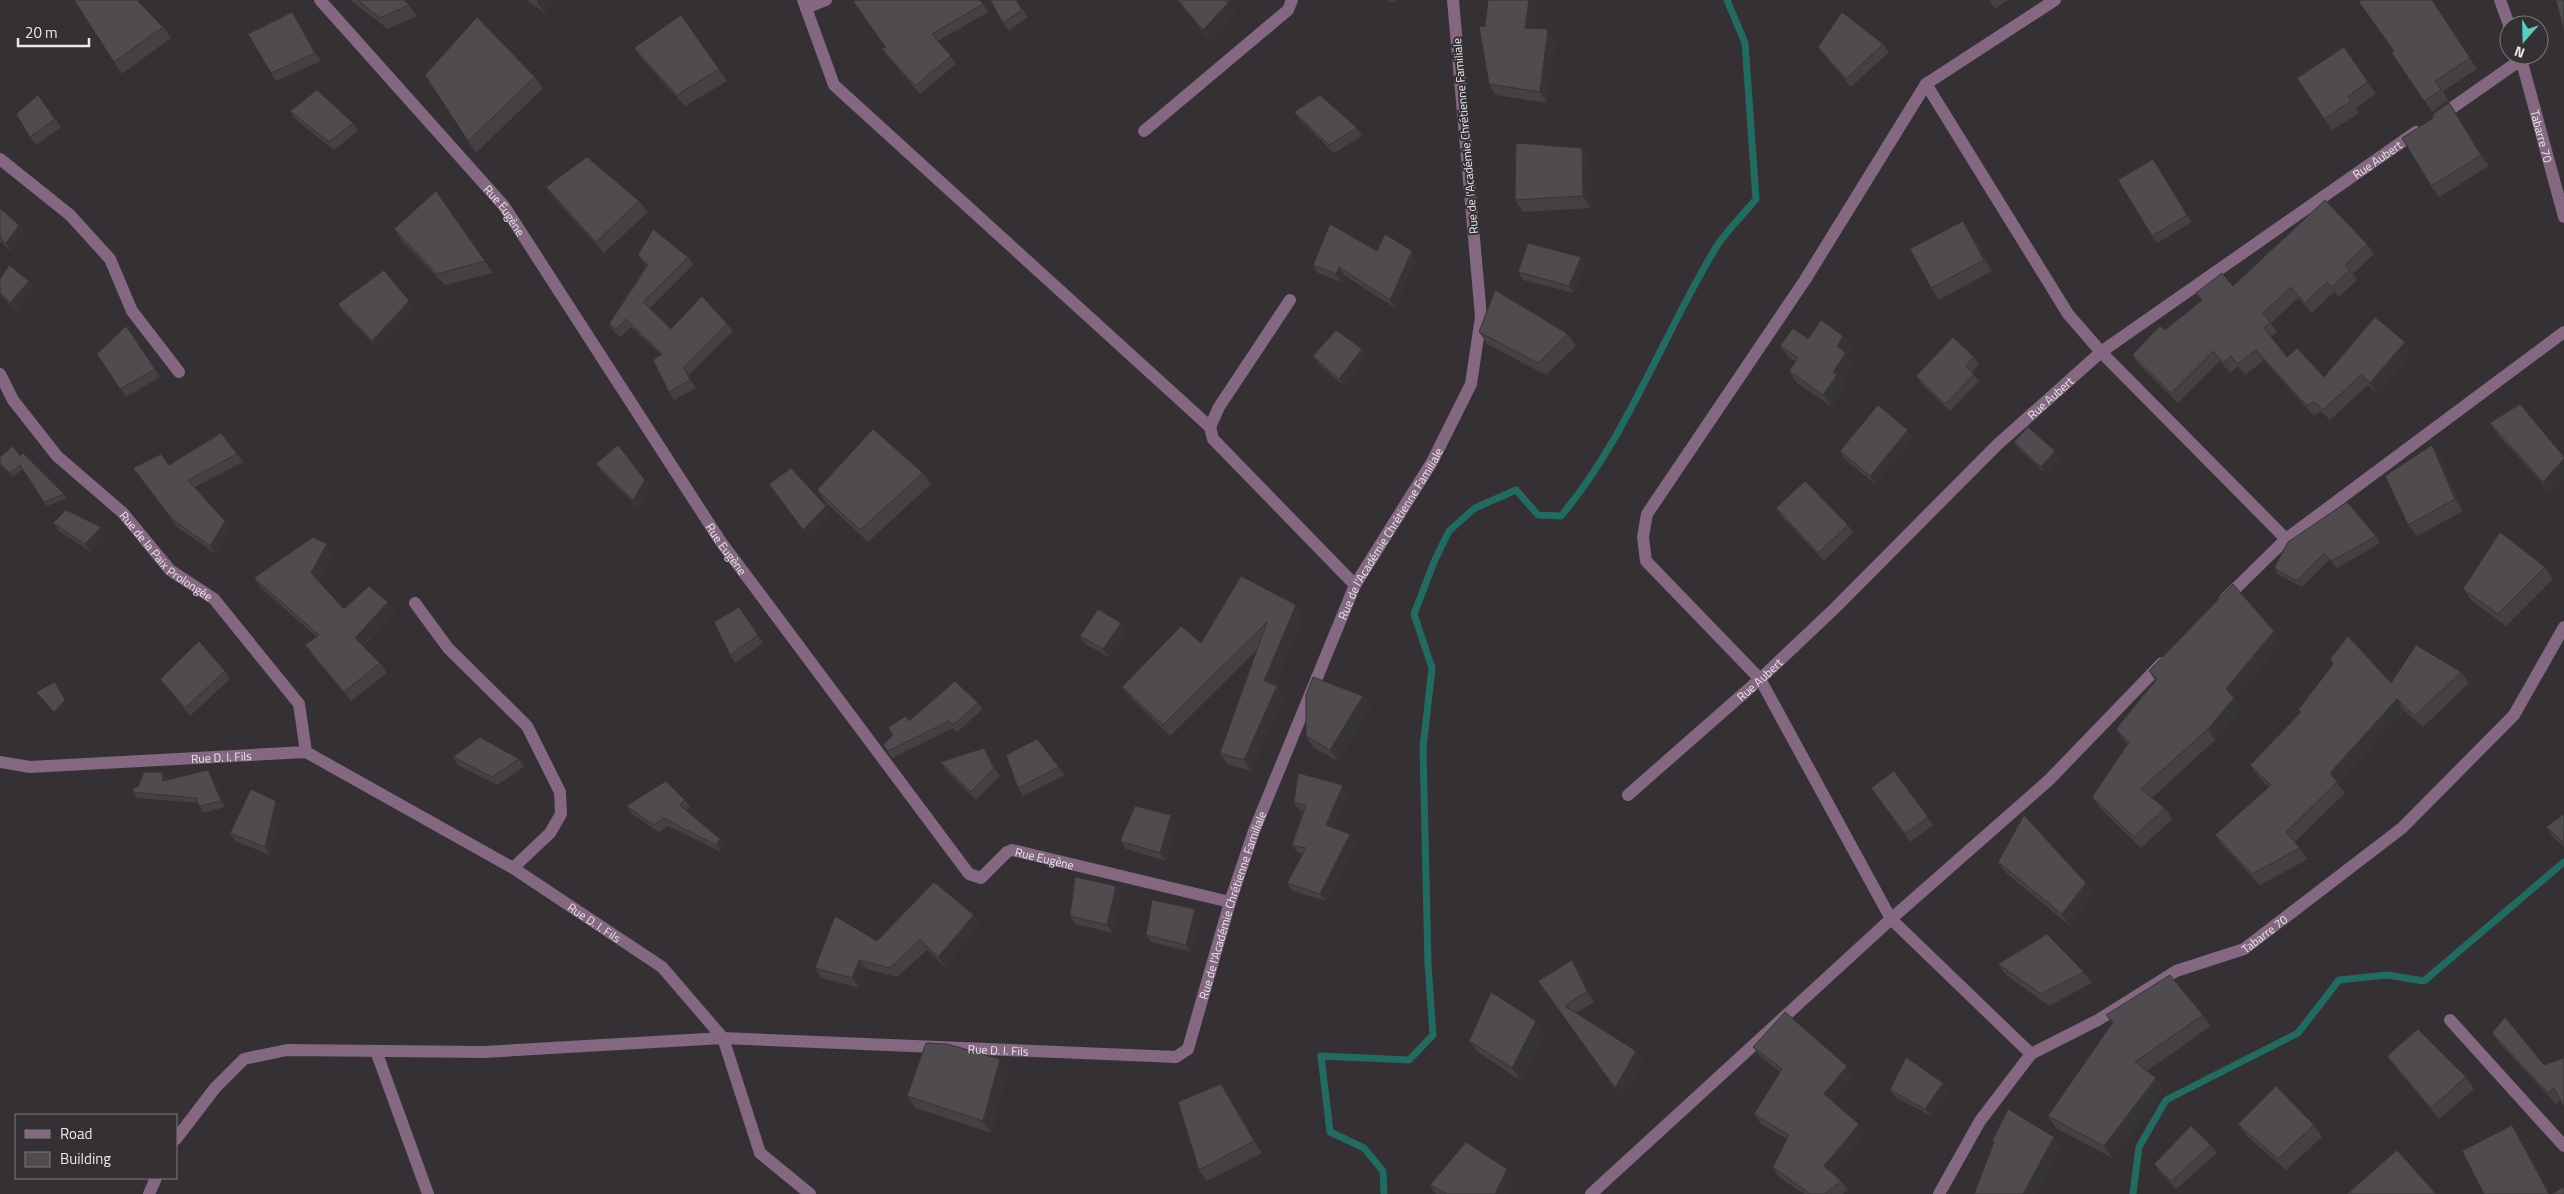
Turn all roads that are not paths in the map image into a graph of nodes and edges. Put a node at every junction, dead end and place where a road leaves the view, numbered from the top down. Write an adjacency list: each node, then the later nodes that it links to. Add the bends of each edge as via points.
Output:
1 (320, 0): 32 (street, Rue Eugène, via 504,206 721,542 969,874 981,878 1012,850)
2 (826, 0): 7 (street)
3 (1292, 0): 12 (street, via 1288,10)
4 (1453, 0): 22 (street, Rue de l'Académie Chrétienne Familiale, via 1482,317 1471,384 1432,462)
5 (2055, 0): 11 (street)
6 (2500, 0): 8 (street)
7 (805, 4): 20 (street, via 834,85)
8 (2505, 15)
9 (2510, 65): 17 (street, Rue Aubert)
10 (2523, 65): 14 (street, Tabarre 70)
11 (1926, 84): 17 (street, via 2068,314); 27 (street, via 1805,280 1647,514 1643,537 1646,561)
12 (1144, 131)
13 (0, 159): 18 (street, via 70,215 110,259 132,311)
14 (2564, 217)
15 (1290, 300): 20 (street, via 1219,407)
16 (2564, 332): 21 (street)
17 (2101, 352): 21 (street); 27 (street, Rue Aubert, via 1997,445)
18 (179, 372)
19 (0, 374): 28 (street, Rue de la Paix Prolongée, via 13,400 57,456 123,512 170,570 214,599 298,704)
20 (1210, 427): 22 (street, via 1213,439)
21 (2286, 539): 24 (street)
22 (1355, 585): 32 (street, Rue de l'Académie Chrétienne Familiale, via 1257,822)
23 (415, 603): 31 (street, via 448,648 527,726 560,792 561,814 550,832)
24 (2215, 610)
25 (2564, 627): 38 (street, Tabarre 70, via 2514,715 2402,828 2244,949 2176,971 2098,1020)
26 (2172, 652): 33 (street, via 2049,780)
27 (1760, 679): 30 (street, Rue Aubert); 33 (street)
28 (306, 752): 29 (street, Rue D. I. Fils, via 30,766); 31 (street, Rue D. I. Fils)
29 (0, 762)
30 (1628, 795)
31 (513, 868): 35 (street, Rue D. I. Fils, via 662,967)
32 (1230, 902): 36 (street, Rue de l'Académie Chrétienne Familiale)
33 (1891, 919): 38 (street); 45 (street)
34 (2450, 1020): 40 (street)
35 (723, 1038): 36 (street, Rue D. I. Fils, via 1176,1057); 37 (street, via 484,1052); 44 (street, via 760,1153)
36 (1188, 1049)
37 (376, 1051): 39 (street, via 287,1050 244,1059 215,1088); 43 (street)
38 (2031, 1054): 46 (street, Tabarre 70, via 1980,1122)
39 (178, 1136)
40 (2564, 1146)
41 (156, 1179): 42 (street)
42 (148, 1194)
43 (428, 1194)
44 (810, 1194)
45 (1591, 1194)
46 (1939, 1194)

